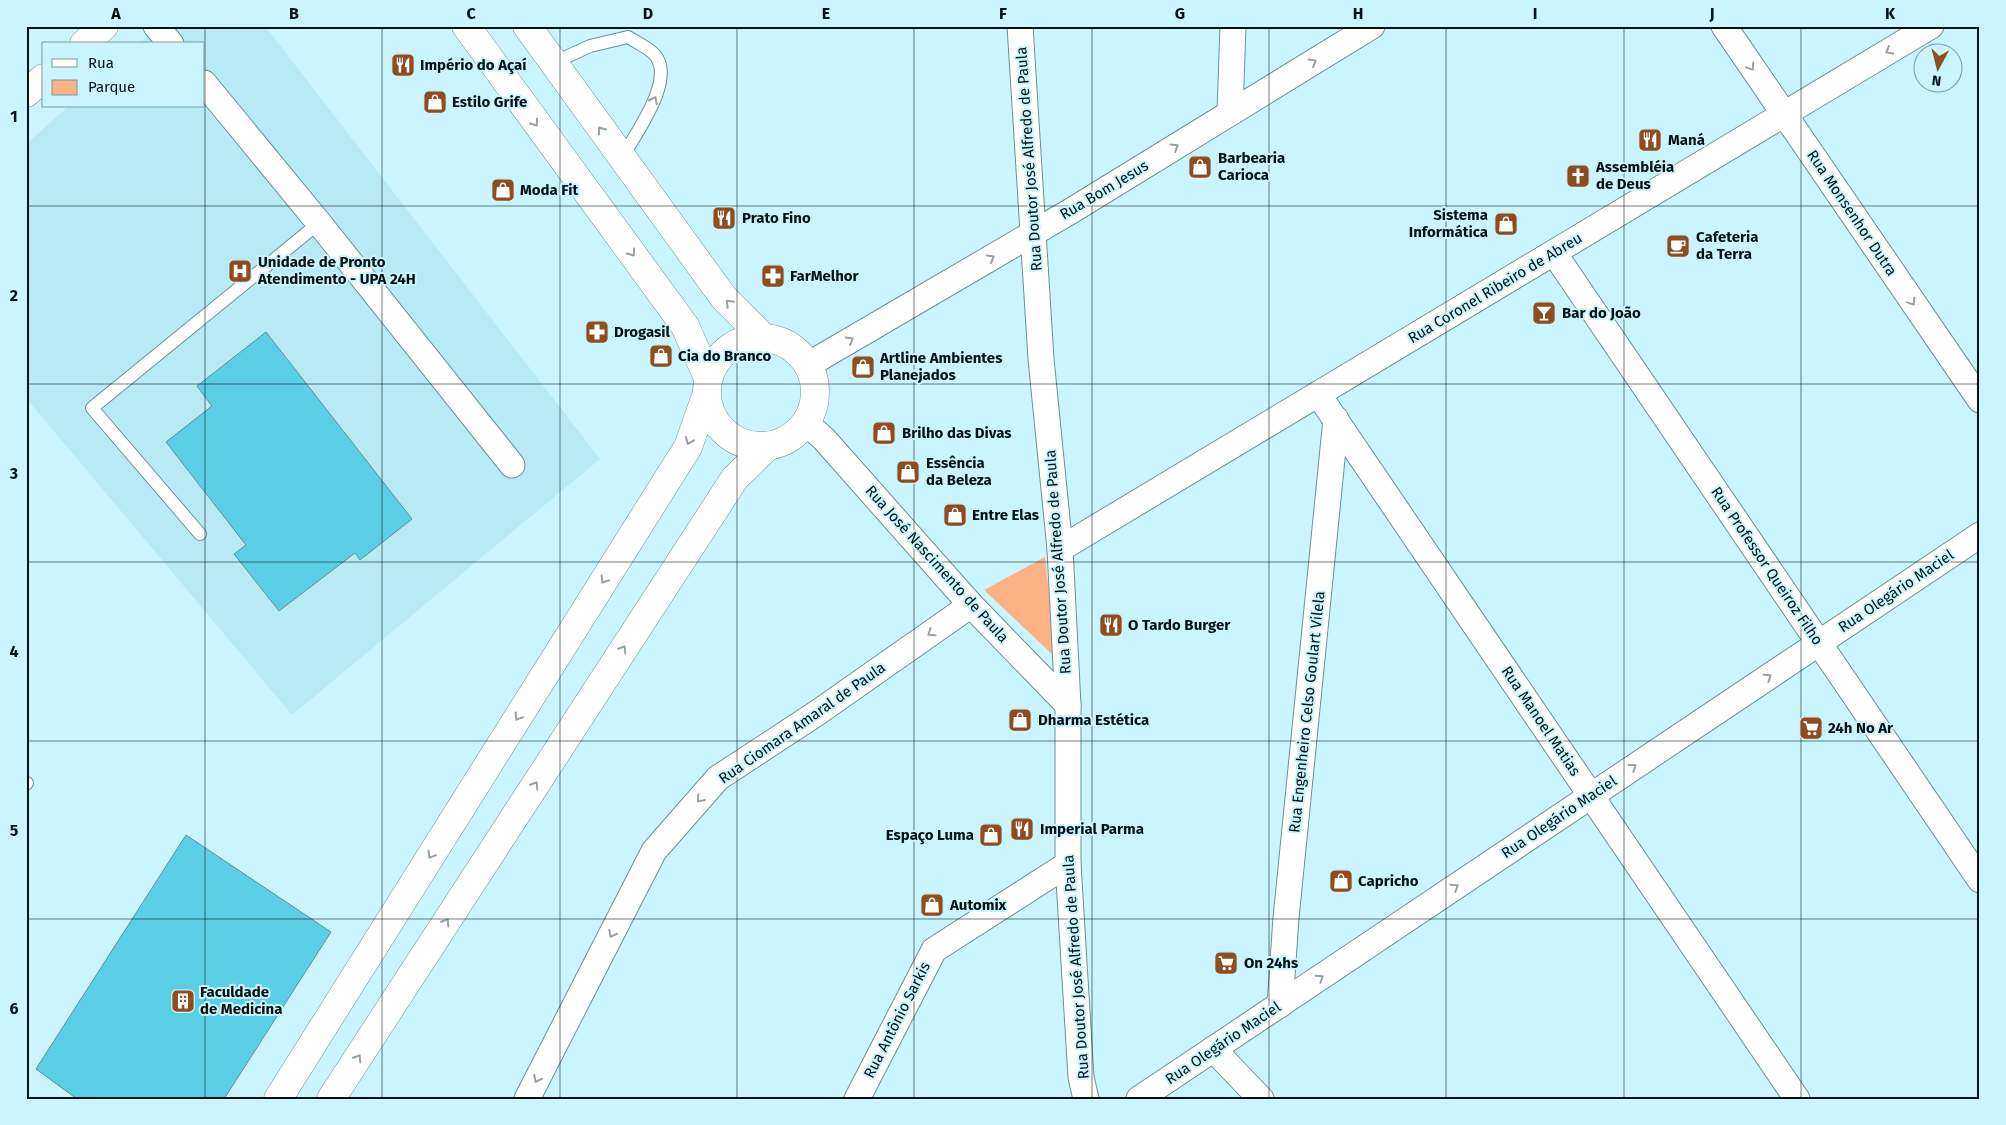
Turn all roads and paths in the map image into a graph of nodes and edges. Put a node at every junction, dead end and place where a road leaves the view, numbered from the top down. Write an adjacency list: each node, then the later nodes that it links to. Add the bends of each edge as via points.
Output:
1 (104, 26): 10 (street)
2 (156, 26): 11 (street)
3 (466, 26): 24 (street, one-way to 24, via 685,326)
4 (527, 26): 12 (street)
5 (1020, 26): 20 (street, Rua Doutor José Alfredo de Paula)
6 (1232, 26): 16 (street)
7 (1372, 26): 16 (street, Rua Bom Jesus, one-way to 7)
8 (1724, 26): 17 (street, Rua Monsenhor Dutra, one-way to 17)
9 (1931, 26): 17 (street, Rua Coronel Ribeiro de Abreu, one-way to 17)
10 (86, 42)
11 (169, 42)
12 (554, 63): 18 (street, one-way to 12); 18 (lane, one-way to 12, via 657,94 661,74 655,55 628,38 590,46)
13 (42, 80): 15 (street)
14 (205, 85): 19 (street)
15 (26, 93)
16 (1230, 112): 20 (street, Rua Bom Jesus, one-way to 16)
17 (1784, 114): 21 (street, Rua Coronel Ribeiro de Abreu); 26 (street, Rua Monsenhor Dutra, one-way to 26)
18 (622, 158): 22 (street, one-way to 18, via 724,298)
19 (319, 223): 30 (street); 31 (lane, via 92,408)
20 (1034, 232): 23 (street, Rua Bom Jesus, one-way to 20); 33 (street, Rua Doutor José Alfredo de Paula, via 1041,359)
21 (1554, 253): 25 (street, Rua Coronel Ribeiro de Abreu); 35 (street, Rua Professor Queiroz Filho)
22 (763, 337): 23 (street, via 796,351); 24 (street, via 745,340 728,348 715,361)
23 (808, 365): 28 (street, via 816,394)
24 (707, 387): 29 (street, via 710,413 720,428 734,440); 42 (street, one-way to 42, via 688,447)
25 (1318, 394): 27 (street, Rua Manoel Matias); 33 (street, Rua Coronel Ribeiro de Abreu)
26 (1980, 400)
27 (1336, 419): 37 (street, Rua Manoel Matias); 40 (street, Rua Engenheiro Celso Goulart Vilela)
28 (806, 423): 29 (street, via 783,442); 34 (street, Rua José Nascimento de Paula, via 824,439)
29 (768, 446): 43 (street, one-way to 29, via 734,478)
30 (512, 465)
31 (200, 534)
32 (1980, 535): 35 (street, Rua Olegário Maciel)
33 (1060, 549): 36 (street, Rua Doutor José Alfredo de Paula)
34 (970, 605): 36 (street, Rua José Nascimento de Paula); 44 (street, Rua Ciomara Amaral de Paula, one-way to 44, via 718,778 654,851)
35 (1819, 643): 37 (street, Rua Olegário Maciel, one-way to 35); 39 (street, Rua Professor Queiroz Filho)
36 (1068, 705): 38 (street, Rua Doutor José Alfredo de Paula)
37 (1591, 796): 40 (street, Rua Olegário Maciel, one-way to 37); 49 (street, Rua Manoel Matias)
38 (1068, 864): 45 (street, Rua Antônio Sarkis, via 934,950); 46 (street, Rua Doutor José Alfredo de Paula, via 1081,1077)
39 (1980, 880)
40 (1280, 1005): 41 (street, Rua Olegário Maciel)
41 (1213, 1049): 47 (street, Rua Olegário Maciel); 48 (street)
42 (278, 1099)
43 (331, 1099)
44 (527, 1099)
45 (857, 1099)
46 (1086, 1099)
47 (1139, 1099)
48 (1262, 1099)
49 (1797, 1099)

